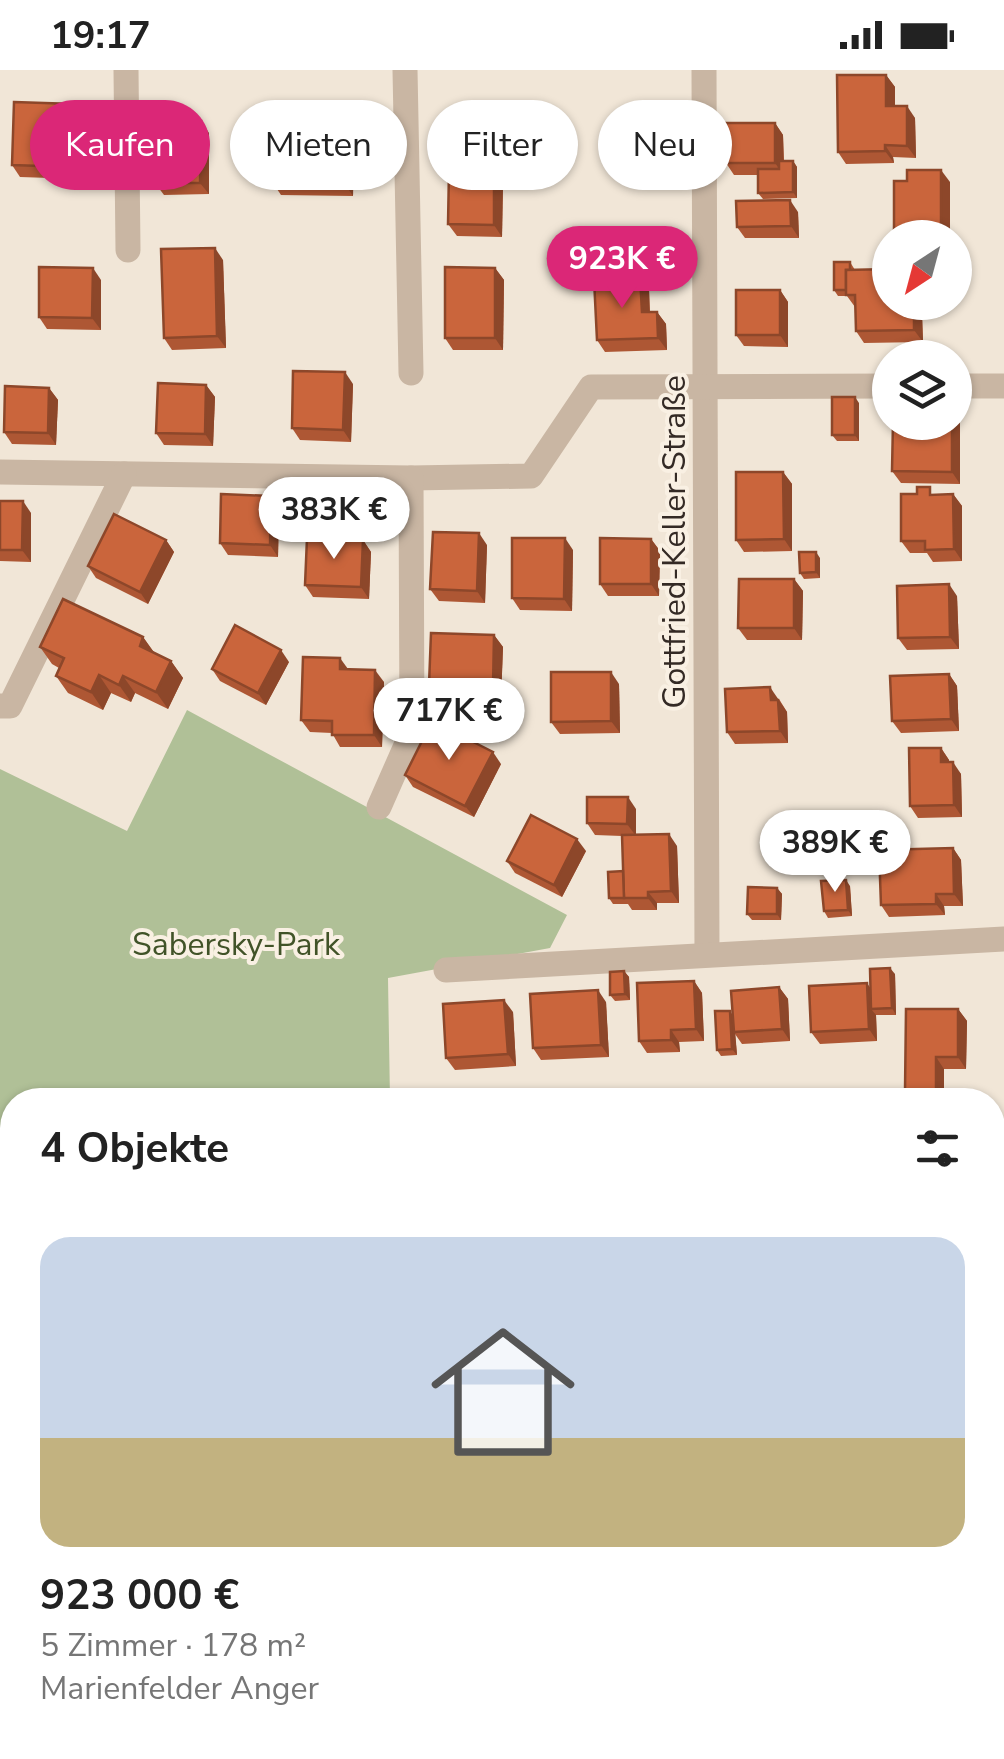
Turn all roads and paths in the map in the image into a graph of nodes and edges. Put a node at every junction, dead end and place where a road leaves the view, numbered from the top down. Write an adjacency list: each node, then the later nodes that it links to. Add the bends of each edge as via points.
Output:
1 (126, 70): 4 (street)
2 (406, 70): 5 (street)
3 (704, 70): 6 (street, Gottfried-Keller-Straße)
4 (128, 250)
5 (411, 373)
6 (706, 384): 7 (street); 12 (street, via 591,387 532,476); 16 (street, Gottfried-Keller-Straße)
7 (872, 386)
8 (972, 386): 9 (street)
9 (1004, 386)
10 (0, 472): 11 (street)
11 (124, 474): 12 (street); 13 (street)
12 (411, 478): 14 (street, via 412,732)
13 (5, 706)
14 (378, 807)
15 (1004, 939): 16 (street)
16 (706, 954): 17 (street)
17 (446, 970)

